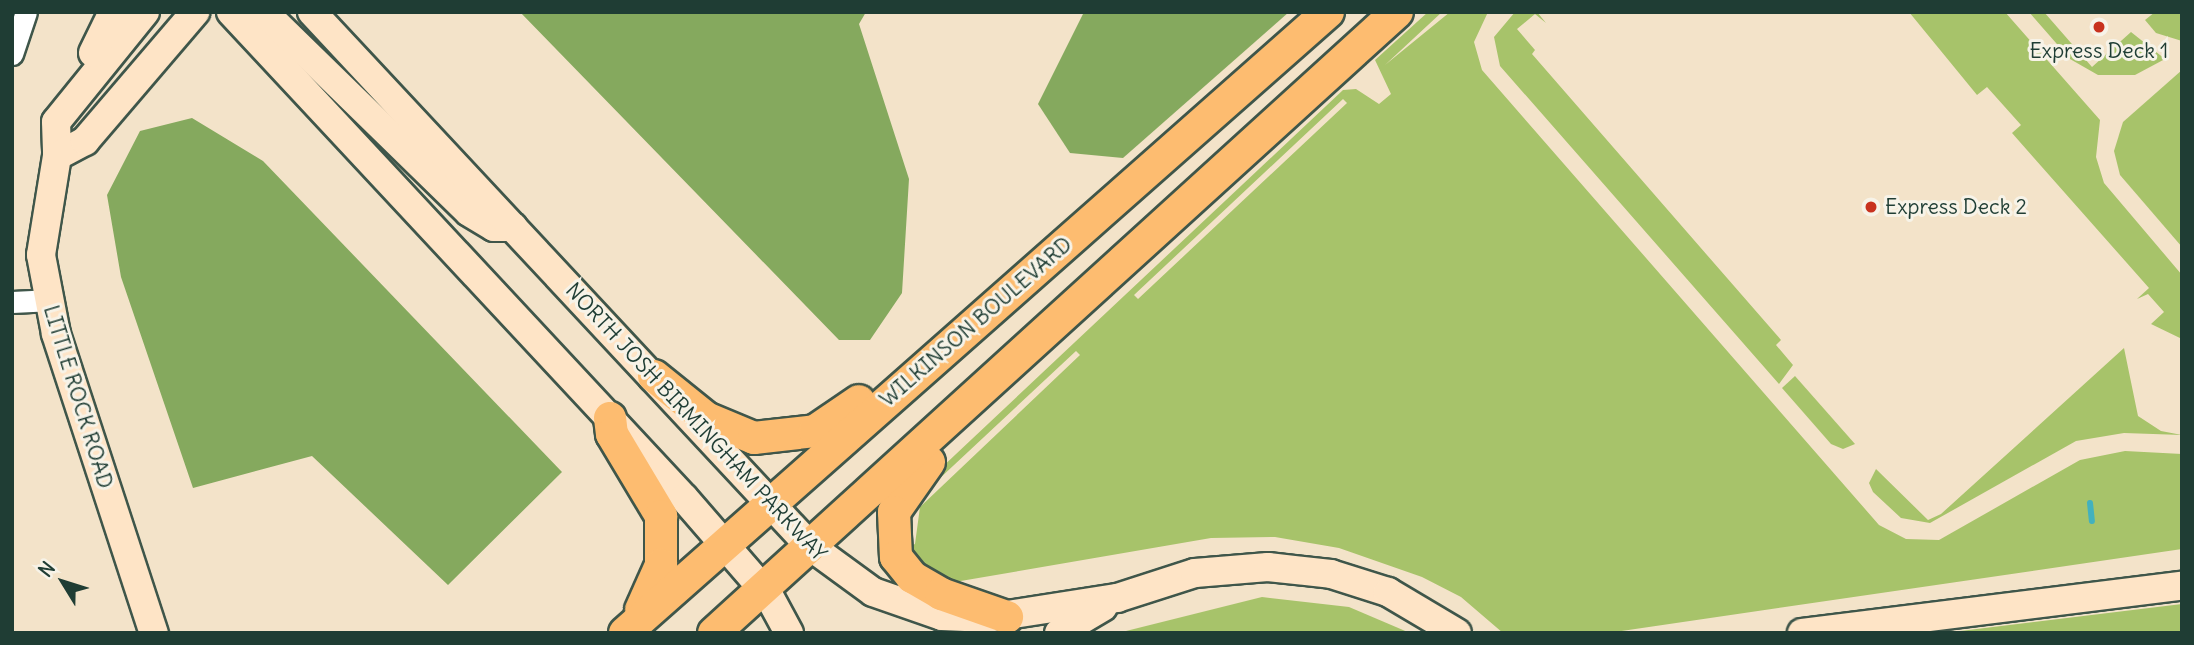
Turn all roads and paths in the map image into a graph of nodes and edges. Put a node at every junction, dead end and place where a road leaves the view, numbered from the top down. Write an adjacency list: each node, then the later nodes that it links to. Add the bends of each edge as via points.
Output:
1 (26, 12): 11 (street)
2 (113, 12): 12 (main road)
3 (145, 12): 12 (main road, LITTLE ROCK ROAD)
4 (174, 12): 13 (main road, via 118,79)
5 (195, 12): 13 (main road)
6 (231, 12): 21 (main road)
7 (264, 12): 15 (main road, via 469,212 494,227)
8 (313, 12): 15 (main road, NORTH JOSH BIRMINGHAM PARKWAY)
9 (1328, 12): 18 (main road, WILKINSON BOULEVARD)
10 (1397, 12): 20 (main road)
11 (12, 54)
12 (73, 100): 14 (main road, LITTLE ROCK ROAD, via 56,122)
13 (110, 108): 14 (main road, via 85,141)
14 (58, 156): 16 (main road, LITTLE ROCK ROAD, via 41,241)
15 (513, 226): 19 (main road, NORTH JOSH BIRMINGHAM PARKWAY)
16 (47, 300): 17 (street); 29 (main road, LITTLE ROCK ROAD)
17 (12, 302)
18 (934, 358): 19 (main road, via 906,367 824,426 785,439 754,438 720,426); 22 (main road, WILKINSON BOULEVARD)
19 (654, 376): 22 (main road, NORTH JOSH BIRMINGHAM PARKWAY)
20 (975, 401): 24 (main road); 28 (main road, via 967,421 898,500 893,542 900,564 923,584)
21 (610, 418): 23 (main road); 30 (main road, via 619,447 652,491 663,531 656,580)
22 (770, 502): 23 (main road, WILKINSON BOULEVARD); 24 (main road, NORTH JOSH BIRMINGHAM PARKWAY)
23 (723, 543): 26 (main road); 30 (main road, WILKINSON BOULEVARD)
24 (810, 546): 26 (main road); 28 (main road, NORTH JOSH BIRMINGHAM PARKWAY, via 846,576 894,601 942,615)
25 (2182, 586): 35 (main road)
26 (763, 588): 31 (main road); 32 (main road)
27 (1117, 598): 28 (main road, NORTH JOSH BIRMINGHAM PARKWAY); 33 (main road); 34 (main road, NORTH JOSH BIRMINGHAM PARKWAY, via 1195,573 1268,567 1331,574 1388,592)
28 (1007, 617)
29 (154, 633)
30 (625, 633)
31 (714, 633)
32 (789, 633)
33 (1059, 633)
34 (1457, 633)
35 (1802, 633)

